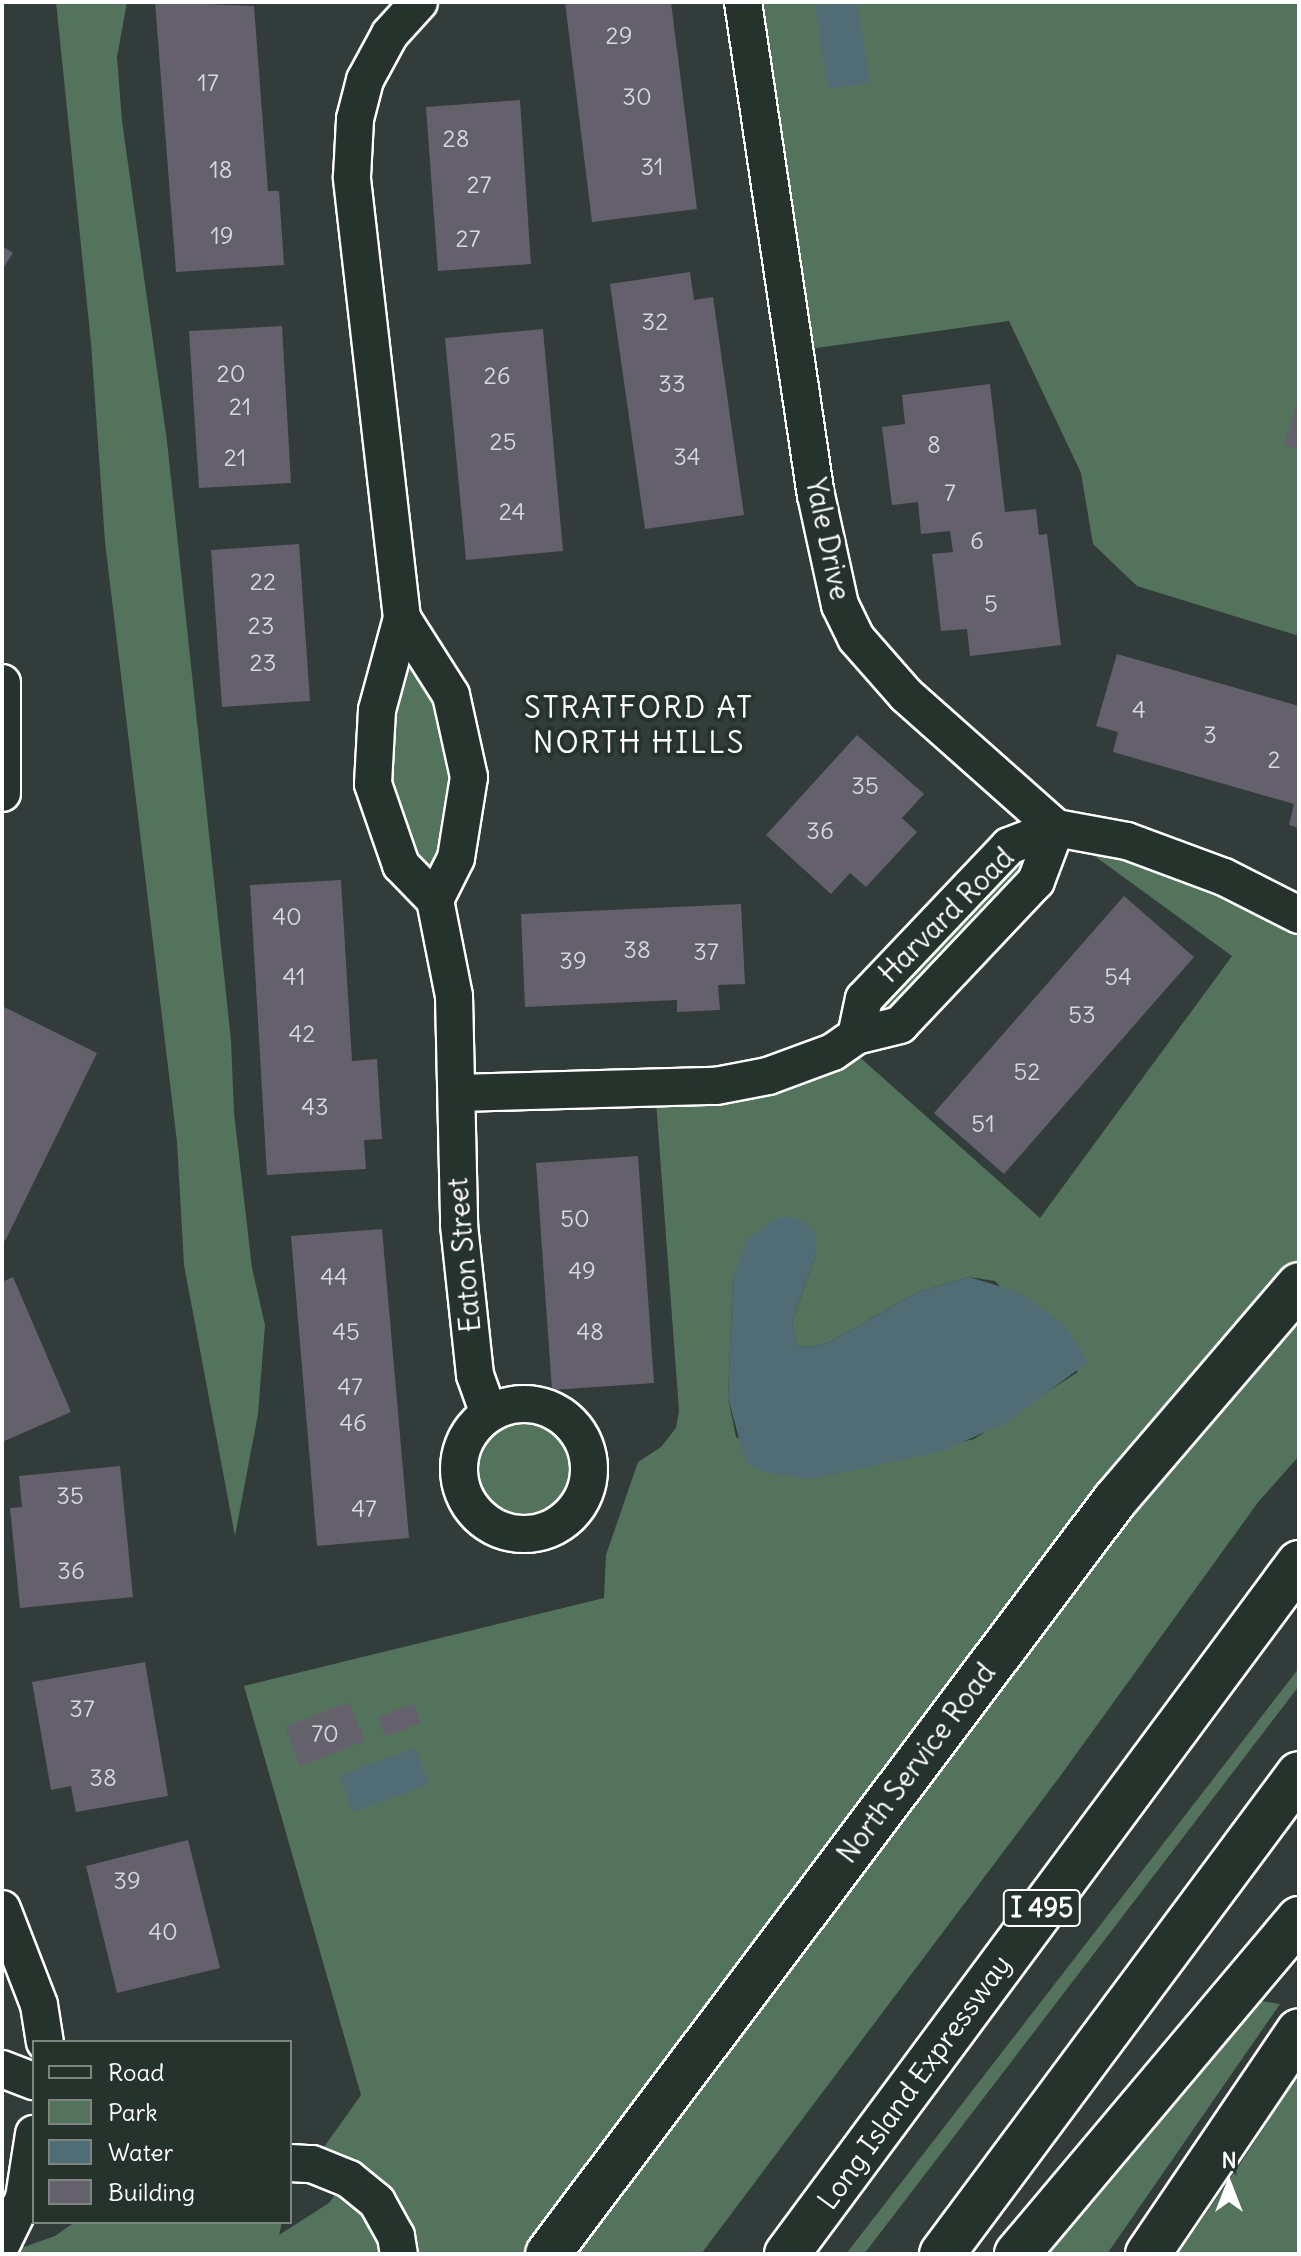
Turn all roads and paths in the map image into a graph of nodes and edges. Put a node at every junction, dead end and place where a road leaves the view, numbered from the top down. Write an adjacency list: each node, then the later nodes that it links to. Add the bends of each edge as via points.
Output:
1 (419, 2): 3 (street, via 390,34 365,80 355,119 352,177)
2 (743, 2): 6 (street, Yale Drive, via 816,495 840,605 856,638 906,695)
3 (402, 618): 7 (street, via 377,710 373,784 401,865); 7 (street, via 451,695 469,777 456,858)
4 (2, 683): 5 (street)
5 (2, 793)
6 (1056, 828): 8 (street, via 1127,841 1224,877); 9 (street, Harvard Road, via 1009,846 864,999 856,1036 833,1052 768,1076 716,1086)
7 (435, 900): 9 (street, via 457,1018)
8 (1299, 915)
9 (458, 1093): 11 (street, Eaton Street, via 459,1225 475,1375)
10 (1299, 1285): 25 (main road, North Service Road, via 1106,1512)
11 (489, 1414)
12 (1299, 1563): 26 (main road, Long Island Expressway / I 495)
13 (1299, 1774): 27 (main road)
14 (2, 1909): 17 (street, via 39,2005)
15 (1299, 1919): 28 (main road)
16 (1299, 2031): 29 (main road)
17 (45, 2040)
18 (2, 2069): 19 (street)
19 (32, 2080)
20 (32, 2160): 22 (street)
21 (301, 2164): 24 (street, via 349,2179 377,2202 396,2236)
22 (29, 2199): 23 (street)
23 (2, 2243)
24 (399, 2254)
25 (548, 2254)
26 (787, 2254)
27 (942, 2254)
28 (1017, 2254)
29 (1148, 2254)

